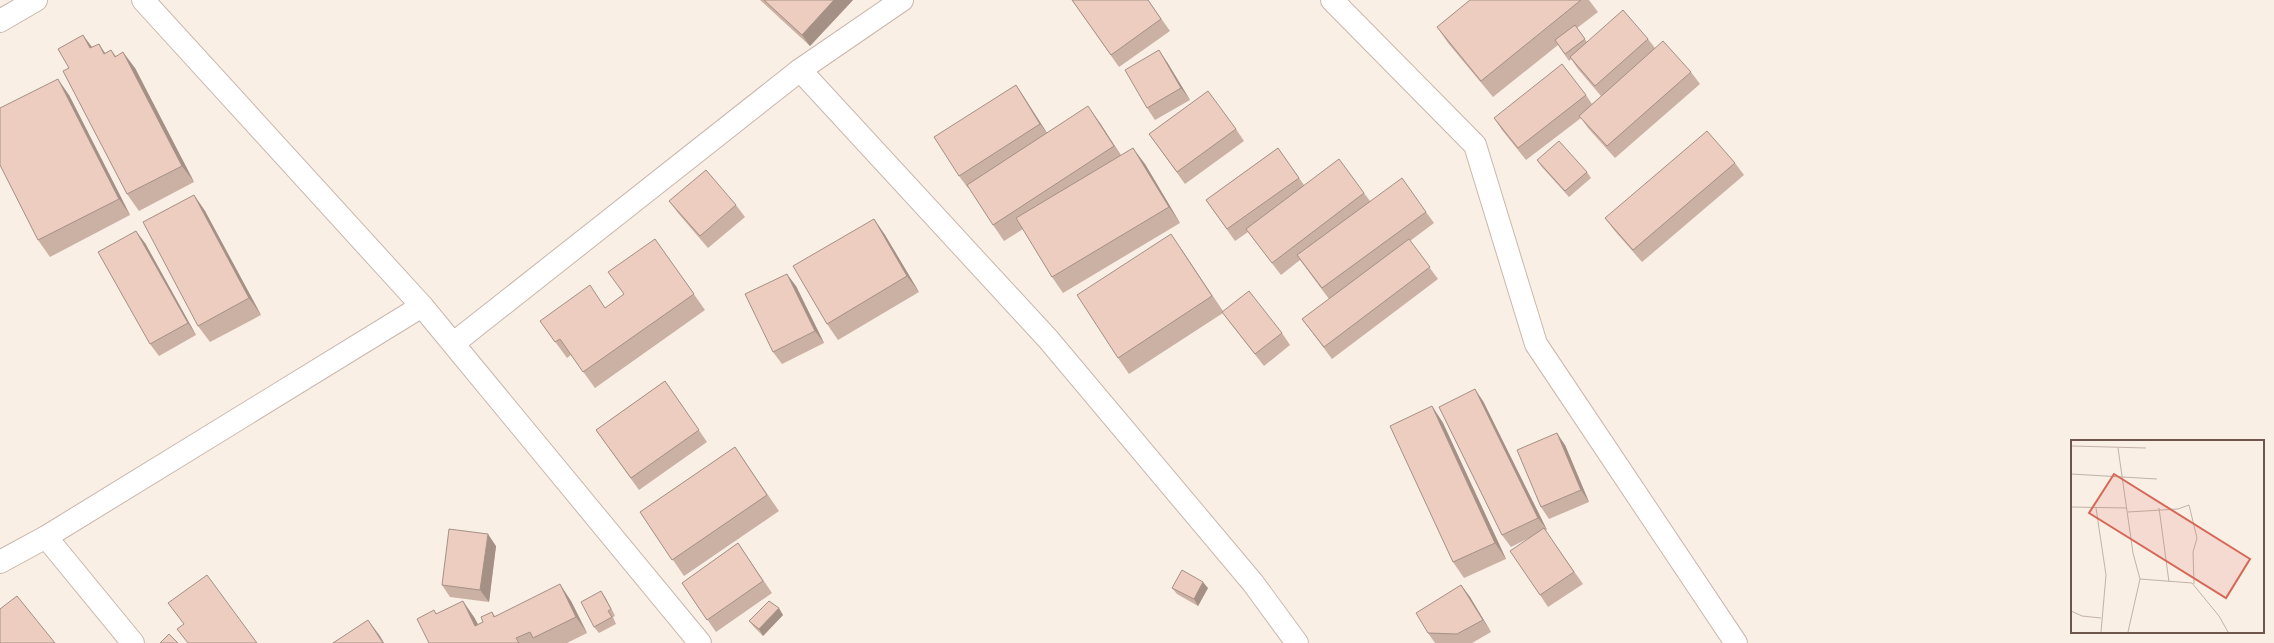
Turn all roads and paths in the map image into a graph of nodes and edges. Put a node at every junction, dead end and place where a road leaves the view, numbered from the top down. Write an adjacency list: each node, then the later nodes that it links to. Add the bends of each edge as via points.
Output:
1 (36, 0): 5 (street)
2 (143, 0): 7 (street)
3 (902, 0): 6 (street)
4 (1332, 0): 14 (street, via 1475,145 1536,344)
5 (0, 21)
6 (800, 70): 8 (street); 13 (street, via 1048,339 1253,583)
7 (422, 306): 8 (street); 9 (street)
8 (454, 343): 12 (street)
9 (46, 537): 10 (street); 11 (street)
10 (0, 562)
11 (133, 643)
12 (700, 643)
13 (1297, 643)
14 (1736, 643)

